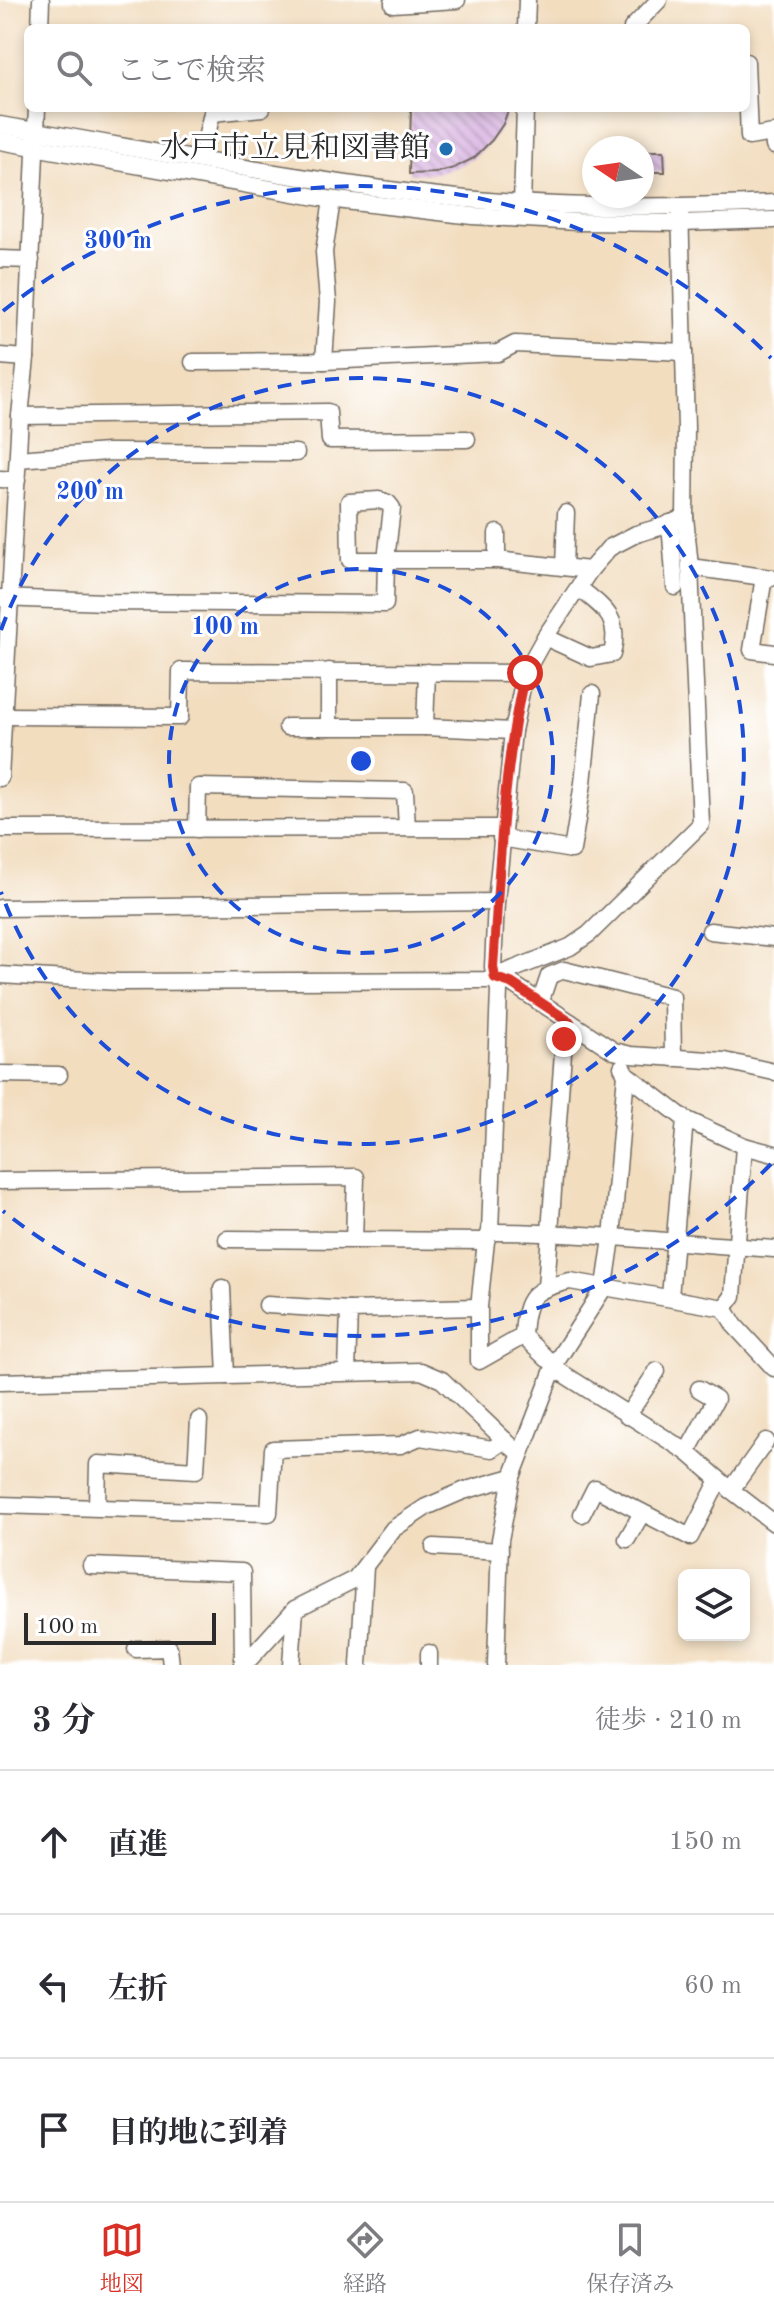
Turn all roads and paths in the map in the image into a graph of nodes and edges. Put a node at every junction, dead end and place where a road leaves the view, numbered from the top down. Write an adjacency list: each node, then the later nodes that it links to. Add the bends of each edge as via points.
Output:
1 (41, 0): 6 (street)
2 (393, 0): 3 (street)
3 (457, 0)
4 (527, 0): 7 (street)
5 (659, 0): 8 (street)
6 (40, 24)
7 (526, 24)
8 (636, 24)
9 (37, 112): 14 (street)
10 (222, 112): 17 (street, via 212,113)
11 (529, 112): 20 (street)
12 (748, 112): 16 (street, via 749,137 773,133)
13 (0, 125): 14 (street)
14 (37, 140): 15 (street); 17 (street); 18 (street); 24 (street)
15 (0, 141)
16 (774, 146)
17 (201, 160): 20 (street, via 332,182)
18 (332, 200): 21 (street, via 578,222); 28 (street, via 324,252)
19 (774, 203): 21 (street)
20 (522, 204): 21 (street)
21 (680, 215): 22 (street); 25 (street)
22 (774, 220)
23 (0, 259): 24 (street)
24 (31, 260): 27 (street)
25 (684, 352): 28 (street, via 515,344 498,353); 37 (street, via 686,428)
26 (0, 356): 27 (street)
27 (26, 358): 30 (street)
28 (324, 361): 29 (street)
29 (193, 362)
30 (20, 416): 31 (street, via 328,412 330,440); 33 (street)
31 (467, 439)
32 (296, 453): 33 (street, via 107,452)
33 (18, 459): 35 (street)
34 (0, 479): 35 (street)
35 (17, 480): 46 (street)
36 (566, 513): 40 (street)
37 (678, 520): 41 (street); 42 (street, via 609,548); 44 (street)
38 (497, 533): 39 (street)
39 (497, 560): 40 (street); 46 (street, via 386,560 385,604)
40 (564, 567): 42 (street)
41 (690, 567): 43 (street); 69 (street, via 701,824 589,934)
42 (590, 570): 45 (street)
43 (769, 578): 48 (street, via 752,650)
44 (675, 587)
45 (579, 588): 47 (street); 47 (street, via 612,619 612,654 591,658)
46 (5, 598): 52 (street)
47 (545, 637): 51 (street)
48 (774, 653)
49 (329, 671): 50 (street); 54 (street, via 181,671 180,717); 56 (street)
50 (427, 672): 51 (street); 57 (street)
51 (525, 673): 58 (street)
52 (3, 682): 54 (street)
53 (592, 694): 63 (street, via 572,850)
54 (2, 716): 59 (street)
55 (287, 727): 56 (street)
56 (329, 727): 57 (street)
57 (425, 727): 58 (street)
58 (513, 731): 63 (street)
59 (0, 778)
60 (407, 828): 62 (street); 62 (street, via 405,791 198,787); 63 (street)
61 (0, 829): 62 (street)
62 (197, 829)
63 (502, 833): 64 (street)
64 (496, 902): 65 (street); 69 (street)
65 (0, 908)
66 (710, 931): 67 (street)
67 (774, 938)
68 (0, 975): 69 (street, via 119,982)
69 (495, 978): 70 (street); 83 (street, via 499,990)
70 (540, 1003): 71 (street); 73 (street, via 549,976 564,970 672,997)
71 (570, 1022): 72 (street); 82 (street, via 564,1039)
72 (614, 1051): 73 (street); 76 (street)
73 (673, 1058): 74 (street, via 725,1061)
74 (774, 1072)
75 (0, 1074): 77 (street)
76 (626, 1074): 78 (street); 84 (street)
77 (59, 1075)
78 (685, 1119): 79 (street); 87 (street)
79 (744, 1146): 80 (street); 88 (street)
80 (774, 1154)
81 (0, 1181): 86 (street, via 356,1177)
82 (551, 1232): 83 (street); 84 (street); 91 (street)
83 (488, 1237): 86 (street); 95 (street)
84 (612, 1238): 87 (street); 90 (street)
85 (227, 1239): 86 (street)
86 (354, 1240)
87 (675, 1243): 88 (street); 93 (street)
88 (737, 1246): 89 (street); 96 (street, via 733,1296)
89 (774, 1249)
90 (605, 1286): 91 (street, via 570,1281); 93 (street); 99 (street)
91 (546, 1287): 98 (street, via 526,1308)
92 (222, 1288): 103 (street)
93 (670, 1297): 96 (street)
94 (267, 1305): 97 (street)
95 (479, 1307): 97 (street); 98 (street, via 479,1361)
96 (724, 1308): 100 (street)
97 (349, 1310): 102 (street)
98 (523, 1336): 99 (street)
99 (555, 1365): 106 (street); 111 (street)
100 (774, 1368)
101 (657, 1371): 106 (street)
102 (347, 1372): 103 (street); 108 (street, via 432,1374)
103 (226, 1376): 104 (street)
104 (0, 1382)
105 (699, 1389): 110 (street, via 716,1399)
106 (627, 1416): 110 (street)
107 (199, 1420): 115 (street, via 196,1470 98,1464)
108 (505, 1440): 111 (street); 115 (street, via 492,1449 420,1437 401,1445 273,1449 269,1513)
109 (766, 1441): 113 (street)
110 (687, 1452): 113 (street)
111 (519, 1455): 112 (street)
112 (512, 1477): 121 (street); 123 (street, via 426,1507 393,1529)
113 (725, 1485): 116 (street, via 690,1537); 118 (street)
114 (0, 1505): 115 (street)
115 (97, 1506)
116 (642, 1513): 117 (street, via 595,1488); 119 (street)
117 (582, 1514)
118 (773, 1520)
119 (627, 1539)
120 (434, 1547): 121 (street)
121 (500, 1551): 130 (street)
122 (91, 1566): 127 (street, via 242,1572)
123 (365, 1566): 124 (street, via 355,1579); 129 (street)
124 (295, 1609): 127 (street); 128 (street)
125 (136, 1649): 126 (street, via 169,1648)
126 (171, 1665)
127 (244, 1665)
128 (291, 1665)
129 (359, 1665)
130 (496, 1665)

